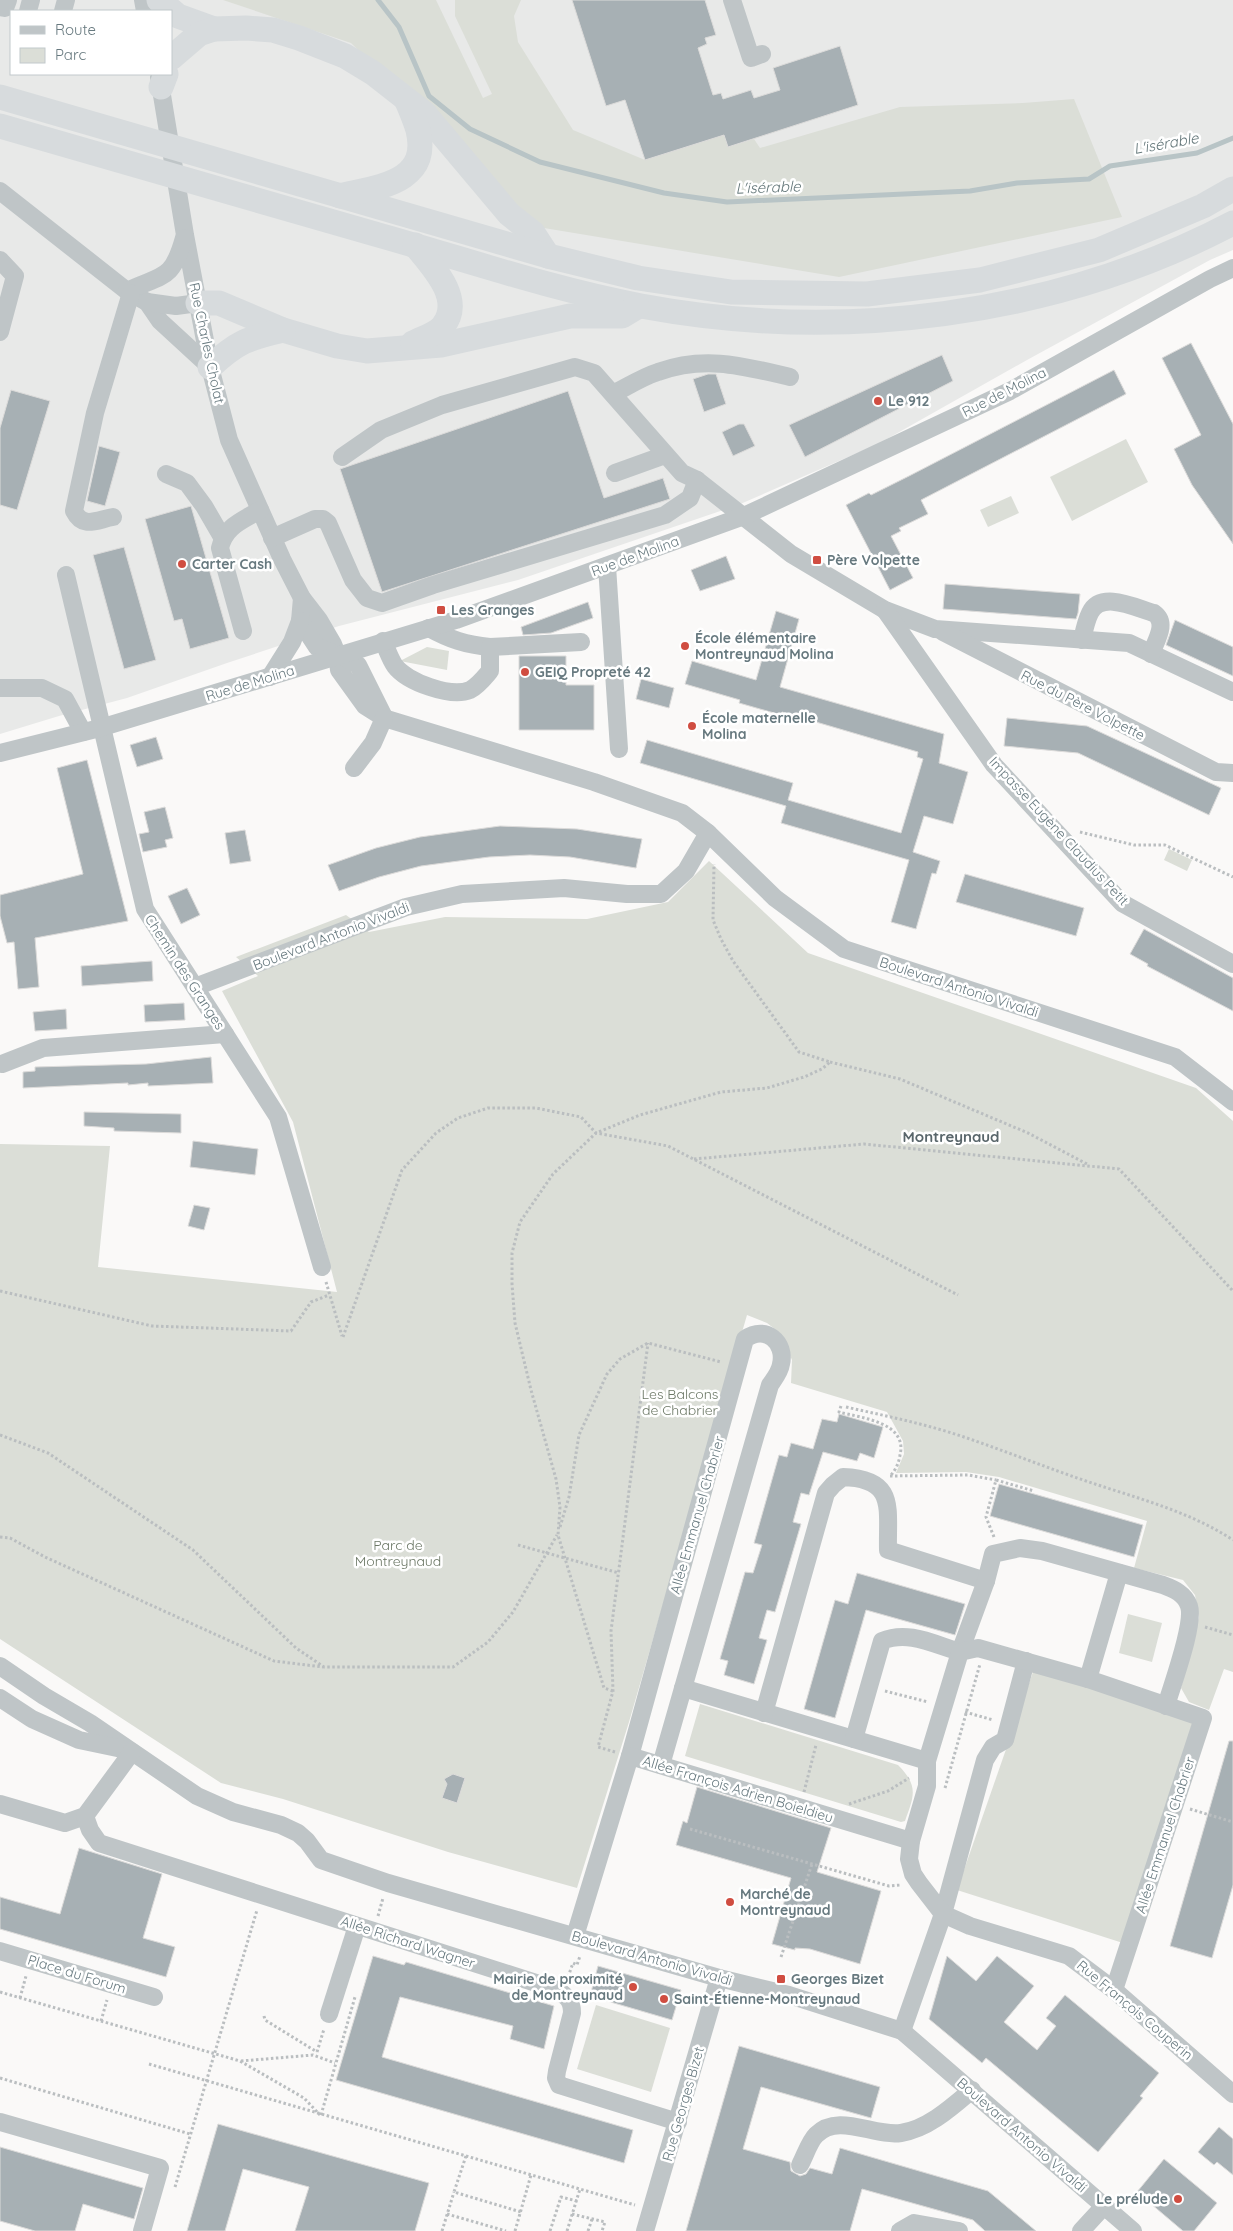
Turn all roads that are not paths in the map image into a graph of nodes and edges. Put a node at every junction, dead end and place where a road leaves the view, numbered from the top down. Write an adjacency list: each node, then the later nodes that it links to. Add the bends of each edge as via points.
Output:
1 (8, 0): 4 (street, via 5,8)
2 (159, 0): 5 (highway)
3 (732, 0): 8 (street, via 751,58)
4 (0, 7)
5 (171, 10)
6 (172, 11): 7 (highway)
7 (214, 29): 9 (highway, via 199,34); 12 (highway, via 273,30 322,45 373,73)
8 (762, 54)
9 (172, 57)
10 (162, 86): 18 (street, Rue Charles Cholat)
11 (0, 97): 15 (highway)
12 (406, 99): 15 (highway, via 418,132 419,154 409,173 393,183); 20 (highway, via 424,113 509,214 533,233)
13 (0, 126): 19 (highway)
14 (1233, 189): 20 (highway, via 1203,206 1099,250 980,280 867,294 731,292 638,278)
15 (338, 196): 20 (highway)
16 (3, 199): 23 (street)
17 (1233, 223): 26 (highway, via 1171,252 1082,284 1033,297 921,316 776,322)
18 (185, 235): 23 (street, via 178,258 169,271 160,279); 25 (street, Rue Charles Cholat)
19 (415, 245): 26 (highway, via 537,281); 29 (highway, via 445,283 449,313 443,326 431,335)
20 (548, 256)
21 (0, 260): 28 (street, via 16,276)
22 (1233, 268): 39 (street, Rue de Molina, via 1010,391)
23 (129, 292): 24 (street); 40 (street, via 95,413 74,511 84,522)
24 (147, 302): 25 (street, via 176,306); 30 (street, via 160,320)
25 (198, 303): 27 (highway, via 219,303); 30 (street, Rue Charles Cholat)
26 (640, 306): 29 (highway, via 622,316 570,316 441,345)
27 (283, 330): 29 (highway, via 367,351); 30 (highway, via 252,337 228,351)
28 (0, 332)
29 (398, 349)
30 (210, 368): 38 (street, Rue Charles Cholat, via 229,440)
31 (790, 377): 32 (street, via 733,364 694,364 658,372)
32 (613, 394): 33 (street, Rue du Père Volpette); 34 (street, Rue du Père Volpette, via 594,373 574,367 442,405 381,430)
33 (665, 455): 36 (street); 37 (street, Rue du Père Volpette, via 682,473)
34 (342, 457)
35 (166, 474): 41 (street, via 187,484)
36 (615, 474)
37 (696, 480): 39 (street, Rue du Père Volpette); 42 (street, via 690,498 665,515 382,603 367,598 353,580 332,531 323,519 314,519)
38 (260, 510): 41 (street); 42 (street, Rue Charles Cholat)
39 (744, 516): 43 (street, Rue de Molina); 46 (street, Rue du Père Volpette, via 791,554)
40 (113, 517)
41 (222, 537): 50 (street, via 220,548)
42 (272, 538): 45 (street, Rue Charles Cholat)
43 (607, 566): 48 (street, Rue de Molina); 63 (street)
44 (66, 575): 61 (street, Chemin des Granges)
45 (302, 598): 47 (street); 55 (street, Rue Charles Cholat, via 327,632)
46 (885, 610): 49 (street, Rue du Père Volpette); 68 (street, Impasse Eugène Claudius Petit, via 994,765 1122,904)
47 (300, 621): 55 (street, via 316,647); 57 (street, via 292,642)
48 (429, 628): 52 (street, Rue de Molina); 54 (street, via 456,642)
49 (936, 629): 51 (street, Rue du Père Volpette); 66 (street, Rue du Père Volpette, via 1216,772)
50 (243, 631)
51 (1082, 640): 56 (street, Rue du Père Volpette, via 1129,643); 56 (street, via 1090,613 1097,604 1107,600 1160,617 1162,624)
52 (383, 641): 54 (street, via 395,666 408,678 421,685 452,692 469,691 480,683 490,671); 55 (street, Rue de Molina)
53 (581, 642): 54 (street)
54 (490, 647)
55 (337, 654): 57 (street, Rue de Molina); 60 (street, via 358,666)
56 (1151, 654): 59 (street, Rue du Père Volpette)
57 (270, 677): 61 (street, Rue de Molina)
58 (0, 688): 62 (street, via 42,688 65,699)
59 (1233, 692)
60 (384, 718): 65 (street, via 373,743); 67 (street, Boulevard Antonio Vivaldi, via 638,797 682,813)
61 (100, 728): 62 (street, Rue de Molina); 69 (street, Chemin des Granges, via 144,909)
62 (82, 732): 64 (street, Rue de Molina)
63 (619, 748)
64 (0, 753)
65 (354, 768)
66 (1233, 773)
67 (708, 832): 69 (street, Boulevard Antonio Vivaldi, via 686,871 661,894 564,888 462,894 406,907); 72 (street, Boulevard Antonio Vivaldi, via 774,898 844,949 1175,1057)
68 (1233, 964)
69 (196, 987): 70 (street, Chemin des Granges)
70 (225, 1034): 71 (street, via 43,1048); 73 (street, Chemin des Granges, via 278,1117)
71 (2, 1064)
72 (1233, 1102)
73 (322, 1267)
74 (1119, 1573): 75 (street, via 1020,1548 993,1554); 79 (street); 82 (street, via 1176,1590 1189,1607 1190,1623)
75 (986, 1581): 76 (street); 83 (street, via 888,1550 887,1503 883,1491 859,1477 843,1476 826,1493)
76 (960, 1652): 77 (street, Allée Emmanuel Chabrier, via 978,1648); 84 (street, via 905,1635 882,1641); 87 (street)
77 (1026, 1661): 79 (street, Allée Emmanuel Chabrier); 92 (street, via 1004,1740 993,1747 985,1760)
78 (0, 1666): 85 (street, Boulevard Antonio Vivaldi)
79 (1088, 1679): 82 (street, Allée Emmanuel Chabrier)
80 (683, 1688): 83 (street); 86 (street, Allée Emmanuel Chabrier, via 770,1385 781,1365 782,1355 778,1346 771,1336 762,1332 745,1339); 88 (street, Allée Emmanuel Chabrier)
81 (0, 1698): 85 (street, Boulevard Antonio Vivaldi, via 32,1720 79,1740)
82 (1166, 1706): 97 (street, Allée Emmanuel Chabrier, via 1203,1718)
83 (764, 1713): 84 (street)
84 (854, 1739): 87 (street)
85 (132, 1752): 90 (street); 94 (street, Boulevard Antonio Vivaldi, via 197,1796 298,1834 321,1860 388,1883)
86 (630, 1756): 88 (street, Allée François Adrien Boieldieu); 94 (street, Allée François Adrien Boieldieu)
87 (927, 1761): 91 (street, via 928,1786)
88 (661, 1765): 91 (street, Allée François Adrien Boieldieu)
89 (0, 1804): 90 (street, via 65,1823)
90 (85, 1816): 93 (street, Allée Richard Wagner, via 99,1844)
91 (911, 1841): 92 (street, via 909,1859 913,1874)
92 (943, 1914): 97 (street, Rue François Couperin, via 970,1926 1069,1956); 100 (street)
93 (365, 1929): 99 (street); 104 (street, Allée Richard Wagner, via 563,1993 572,2003 572,2013 557,2071 559,2085)
94 (580, 1937): 96 (street, Boulevard Antonio Vivaldi)
95 (0, 1952): 98 (street, Place du Forum)
96 (719, 1978): 100 (street, Boulevard Antonio Vivaldi, via 789,1995); 104 (street, Rue Georges Bizet)
97 (1114, 1990): 102 (street, Rue François Couperin)
98 (154, 1997)
99 (328, 2014)
100 (902, 2031): 101 (street, Boulevard Antonio Vivaldi)
101 (972, 2090): 105 (street, via 942,2115 901,2134 836,2125 824,2128 815,2135); 106 (street, Boulevard Antonio Vivaldi)
102 (1233, 2094)
103 (0, 2122): 107 (street, via 160,2168)
104 (678, 2122): 108 (street, Rue Georges Bizet)
105 (800, 2165)
106 (1104, 2206): 111 (street); 112 (street, Boulevard Antonio Vivaldi)
107 (142, 2231)
108 (645, 2231)
109 (900, 2231): 110 (street, via 914,2223)
110 (959, 2231)
111 (1080, 2231)
112 (1134, 2231)

